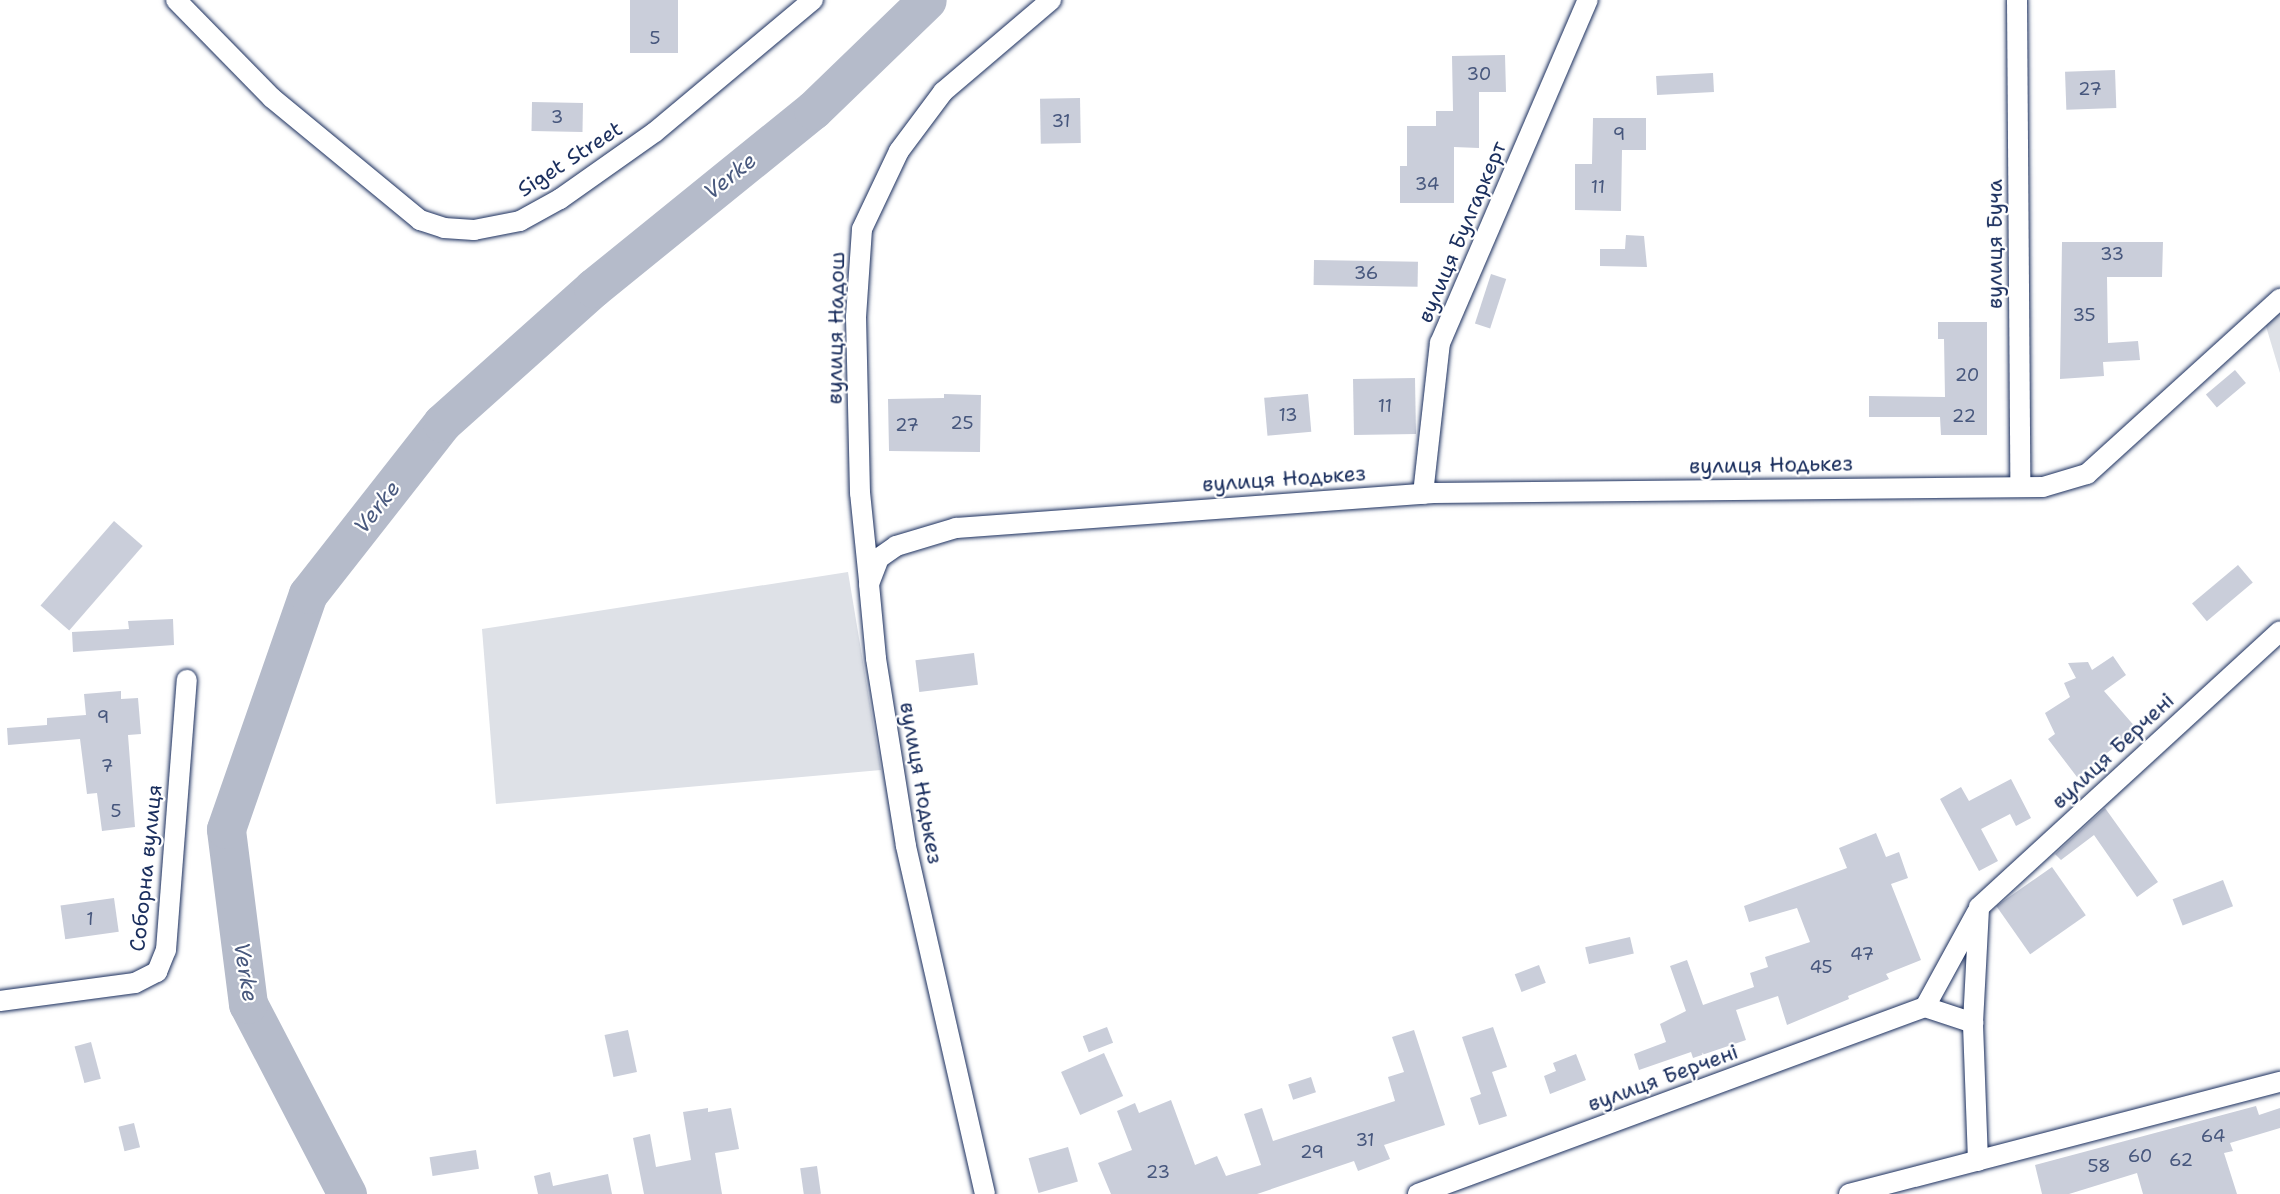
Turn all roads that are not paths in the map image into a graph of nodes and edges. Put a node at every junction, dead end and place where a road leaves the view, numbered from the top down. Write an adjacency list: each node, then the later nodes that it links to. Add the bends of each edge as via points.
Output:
1 (176, 0): 2 (street, Siget Street, via 272,98 420,220 444,228 474,230 519,221 560,199 655,132)
2 (813, 0)
3 (1051, 0): 9 (street, вулиця Надош, via 943,92 899,151 862,229 856,317 860,493)
4 (1588, 0): 8 (street, вулиця Булгаркерт, via 1440,343)
5 (2017, 0): 7 (street, вулиця Буча)
6 (2280, 299): 7 (street, вулиця Нодькез, via 2087,474 2043,487)
7 (2020, 487): 8 (street, вулиця Нодькез)
8 (1423, 494): 9 (street, вулиця Нодькез, via 956,528 896,546 879,558)
9 (869, 584): 18 (street, вулиця Нодькез, via 876,658 906,846)
10 (2280, 631): 12 (street, вулиця Берчені)
11 (187, 680): 13 (street, Соборна вулиця, via 166,950 157,972 135,983)
12 (1979, 907): 14 (street, вулиця Берчені); 15 (street)
13 (0, 1001)
14 (1925, 1007): 15 (street); 19 (street, вулиця Берчені)
15 (1972, 1023): 17 (street)
16 (2280, 1082): 17 (street)
17 (1978, 1161): 20 (street)
18 (985, 1194)
19 (1418, 1194)
20 (1849, 1194)

